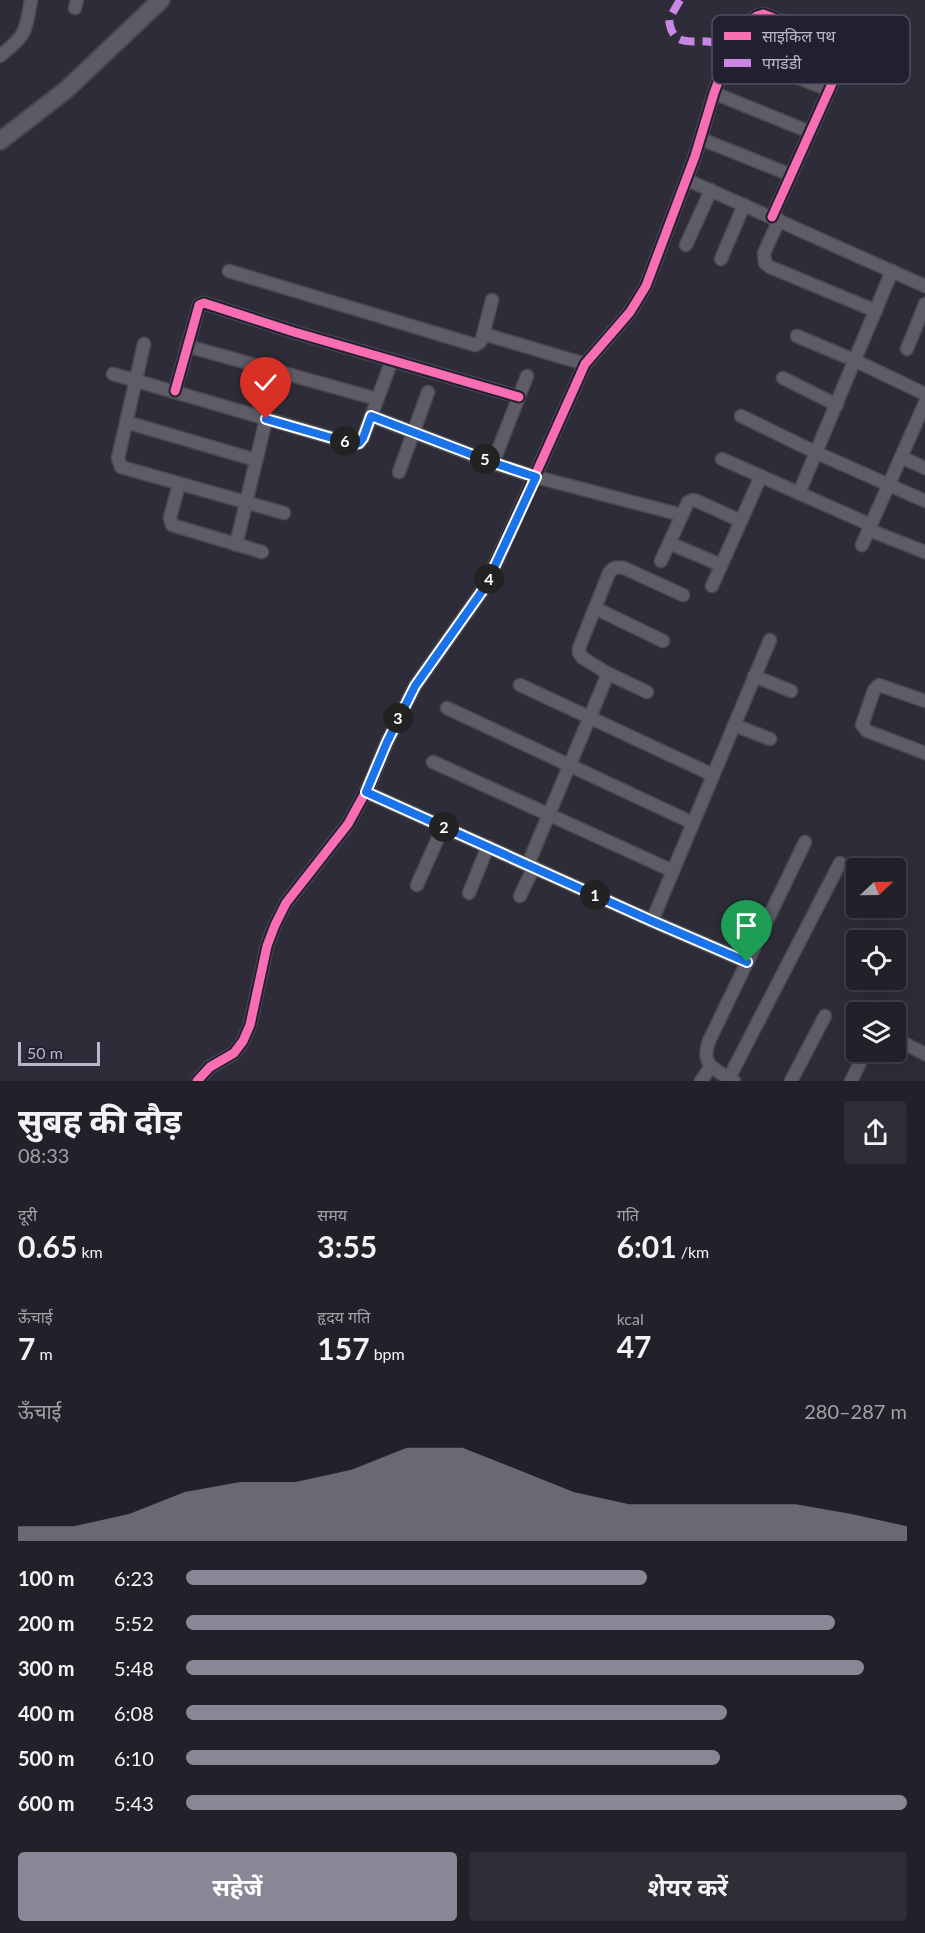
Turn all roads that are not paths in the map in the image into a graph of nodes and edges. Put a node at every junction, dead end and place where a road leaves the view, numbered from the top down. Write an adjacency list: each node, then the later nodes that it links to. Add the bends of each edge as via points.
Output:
1 (31, 0): 3 (street, via 24,32)
2 (161, 0): 11 (street, via 66,90)
3 (0, 56)
4 (717, 84): 8 (street)
5 (814, 84): 7 (street)
6 (832, 84): 7 (street)
7 (829, 90): 9 (street)
8 (714, 93): 9 (street); 10 (street)
9 (810, 132): 12 (street)
10 (701, 139): 12 (street); 13 (street)
11 (0, 141)
12 (790, 175): 16 (street)
13 (687, 180): 14 (street); 32 (street, via 646,286 630,312)
14 (711, 190): 15 (street); 17 (street)
15 (744, 205): 16 (street); 18 (street)
16 (775, 219): 20 (street); 24 (street, via 764,253 765,263)
17 (686, 245)
18 (721, 259)
19 (229, 271): 25 (street, via 475,345)
20 (892, 271): 21 (street); 24 (street)
21 (925, 286)
22 (492, 300): 25 (street)
23 (925, 304): 29 (street)
24 (876, 311): 31 (street)
25 (484, 334): 32 (street)
26 (797, 336): 31 (street)
27 (144, 344): 36 (street)
28 (187, 346): 30 (street, via 198,309 204,303); 37 (street); 41 (street)
29 (907, 349)
30 (392, 360): 40 (street); 41 (street)
31 (856, 361): 39 (street); 42 (street)
32 (585, 364): 57 (street)
33 (113, 374): 36 (street)
34 (527, 376): 40 (street)
35 (783, 378): 42 (street)
36 (136, 380): 37 (street); 47 (street)
37 (175, 391): 46 (street)
38 (428, 392): 48 (street)
39 (925, 394)
40 (519, 397): 53 (street)
41 (377, 399): 44 (street)
42 (837, 405): 49 (street)
43 (924, 407): 50 (street)
44 (371, 416): 46 (street, via 363,438 353,444); 48 (street)
45 (741, 416): 49 (street)
46 (266, 419): 52 (street)
47 (126, 422): 52 (street); 58 (street, via 118,458 121,467)
48 (414, 432): 53 (street); 55 (street)
49 (817, 453): 59 (street); 60 (street)
50 (901, 457): 54 (street); 59 (street)
51 (722, 459): 56 (street)
52 (256, 460): 62 (street)
53 (494, 463): 57 (street)
54 (925, 468)
55 (399, 472)
56 (761, 476): 60 (street); 65 (street)
57 (536, 477): 64 (street); 93 (street, via 485,587 415,686)
58 (179, 484): 62 (street); 68 (street, via 170,518 172,525)
59 (888, 486): 61 (street); 66 (street)
60 (799, 493): 66 (street)
61 (925, 501)
62 (246, 502): 63 (street); 68 (street)
63 (284, 513)
64 (682, 515): 65 (street, via 688,501 693,500); 67 (street)
65 (741, 521): 73 (street)
66 (870, 528): 69 (street); 71 (street)
67 (669, 543): 72 (street); 73 (street)
68 (236, 544): 70 (street)
69 (862, 545)
70 (262, 552)
71 (925, 552)
72 (661, 561)
73 (721, 565): 74 (street)
74 (712, 586)
75 (683, 595): 76 (street, via 617,567 609,573)
76 (595, 609): 78 (street); 79 (street, via 579,653)
77 (770, 640): 80 (street)
78 (663, 641)
79 (607, 673): 83 (street); 86 (street)
80 (754, 676): 82 (street); 87 (street)
81 (520, 685): 86 (street)
82 (791, 691)
83 (647, 692)
84 (925, 701): 89 (street, via 879,685 862,725 867,731)
85 (447, 708): 91 (street)
86 (590, 718): 91 (street); 92 (street)
87 (734, 725): 88 (street); 92 (street)
88 (770, 739)
89 (925, 753)
90 (433, 762): 94 (street)
91 (570, 766): 94 (street); 95 (street)
92 (713, 774): 95 (street)
93 (366, 792): 96 (street); 113 (street, via 348,824 286,903 275,925 243,1041 234,1053 210,1067)
94 (548, 814): 100 (street); 101 (street)
95 (693, 823): 101 (street)
96 (443, 826): 98 (street); 102 (street)
97 (806, 842): 106 (street)
98 (488, 846): 100 (street); 103 (street)
99 (840, 863): 112 (street)
100 (531, 866): 104 (street); 105 (street)
101 (673, 871): 105 (street)
102 (417, 885)
103 (469, 893)
104 (520, 896)
105 (652, 921): 106 (street)
106 (747, 962): 111 (street, via 709,1041 705,1053)
107 (825, 1017): 115 (street)
108 (906, 1044): 109 (street)
109 (925, 1054)
110 (860, 1062): 116 (street)
111 (711, 1066): 112 (street); 114 (street)
112 (732, 1080)
113 (197, 1081)
114 (701, 1081)
115 (790, 1081)
116 (851, 1081)

